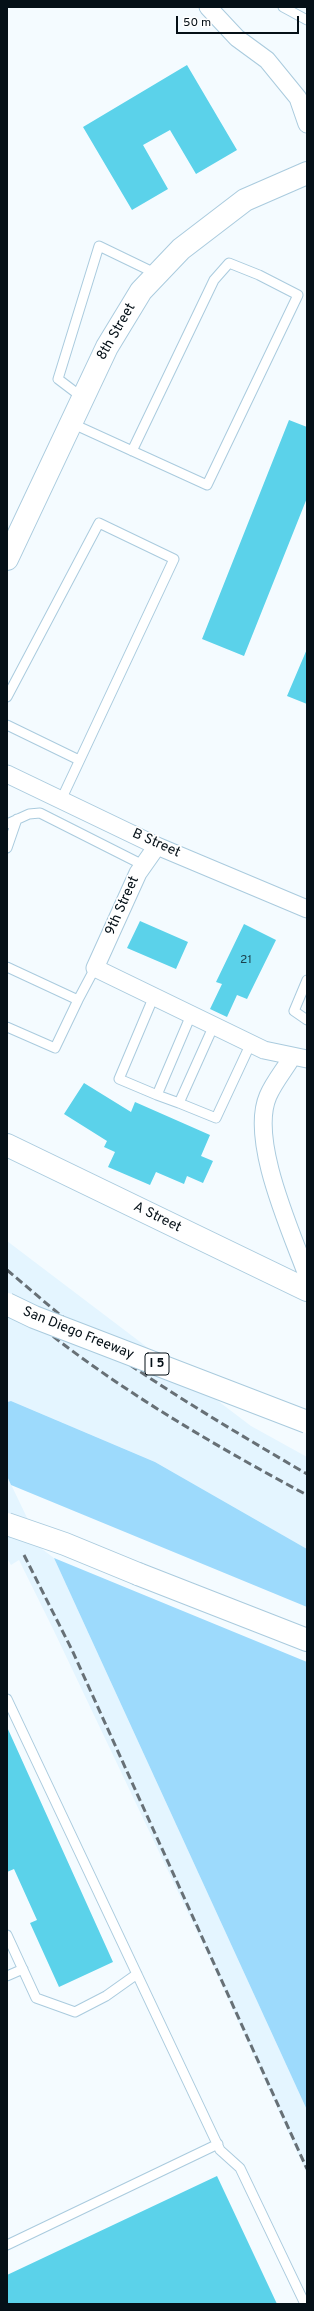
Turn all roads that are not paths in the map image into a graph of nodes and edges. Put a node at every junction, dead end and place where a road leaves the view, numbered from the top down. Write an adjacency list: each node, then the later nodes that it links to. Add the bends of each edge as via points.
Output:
1 (208, 7): 4 (street, via 237,38 267,60)
2 (283, 7): 3 (lane)
3 (307, 20)
4 (303, 95): 5 (street)
5 (307, 124)
6 (307, 173): 7 (main road, 8th Street, via 245,200 181,249)
7 (157, 274): 8 (main road, 8th Street, via 141,291 107,347); 8 (lane, via 99,246 58,379)
8 (83, 398): 9 (main road, 8th Street)
9 (71, 423): 10 (lane); 11 (main road, 8th Street)
10 (132, 451): 10 (lane, via 207,485 298,296 259,275 229,263 214,280)
11 (7, 559)
12 (7, 697): 14 (lane, via 99,523 174,559)
13 (7, 724): 14 (lane)
14 (79, 760): 16 (lane)
15 (7, 774): 16 (street, B Street)
16 (61, 800): 19 (street, B Street)
17 (18, 819): 18 (lane); 20 (lane); 21 (lane, via 29,814 40,814)
18 (7, 824)
19 (157, 846): 21 (street, 9th Street); 22 (street, B Street)
20 (7, 848)
21 (143, 865): 24 (street, 9th Street)
22 (307, 908)
23 (7, 967): 27 (lane)
24 (95, 968): 26 (street); 27 (lane)
25 (307, 980): 29 (lane, via 294,1011)
26 (154, 996): 28 (street); 34 (lane, via 119,1079)
27 (78, 1000): 31 (lane, via 55,1048)
28 (191, 1015): 30 (street); 34 (lane)
29 (307, 1020)
30 (214, 1025): 32 (street); 35 (lane)
31 (7, 1027)
32 (251, 1043): 33 (street, via 264,1050); 35 (lane, via 216,1118)
33 (300, 1058): 37 (street, via 268,1096 263,1118 269,1169)
34 (157, 1095): 35 (lane)
35 (179, 1102)
36 (7, 1145): 38 (main road, A Street)
37 (307, 1275)
38 (307, 1290)
39 (7, 1304): 40 (main road, San Diego Freeway / I 5, bridge, via 34,1317)
40 (307, 1422)
41 (7, 1524): 42 (main road, bridge, via 65,1544)
42 (307, 1640)
43 (7, 1699): 46 (lane)
44 (7, 1935): 45 (lane)
45 (23, 1969): 46 (lane, via 36,1998 75,2012 106,1996); 47 (lane)
46 (137, 1974): 48 (lane)
47 (7, 1976)
48 (218, 2144): 49 (lane); 50 (lane, via 220,2150 240,2168)
49 (7, 2245)
50 (305, 2304)

